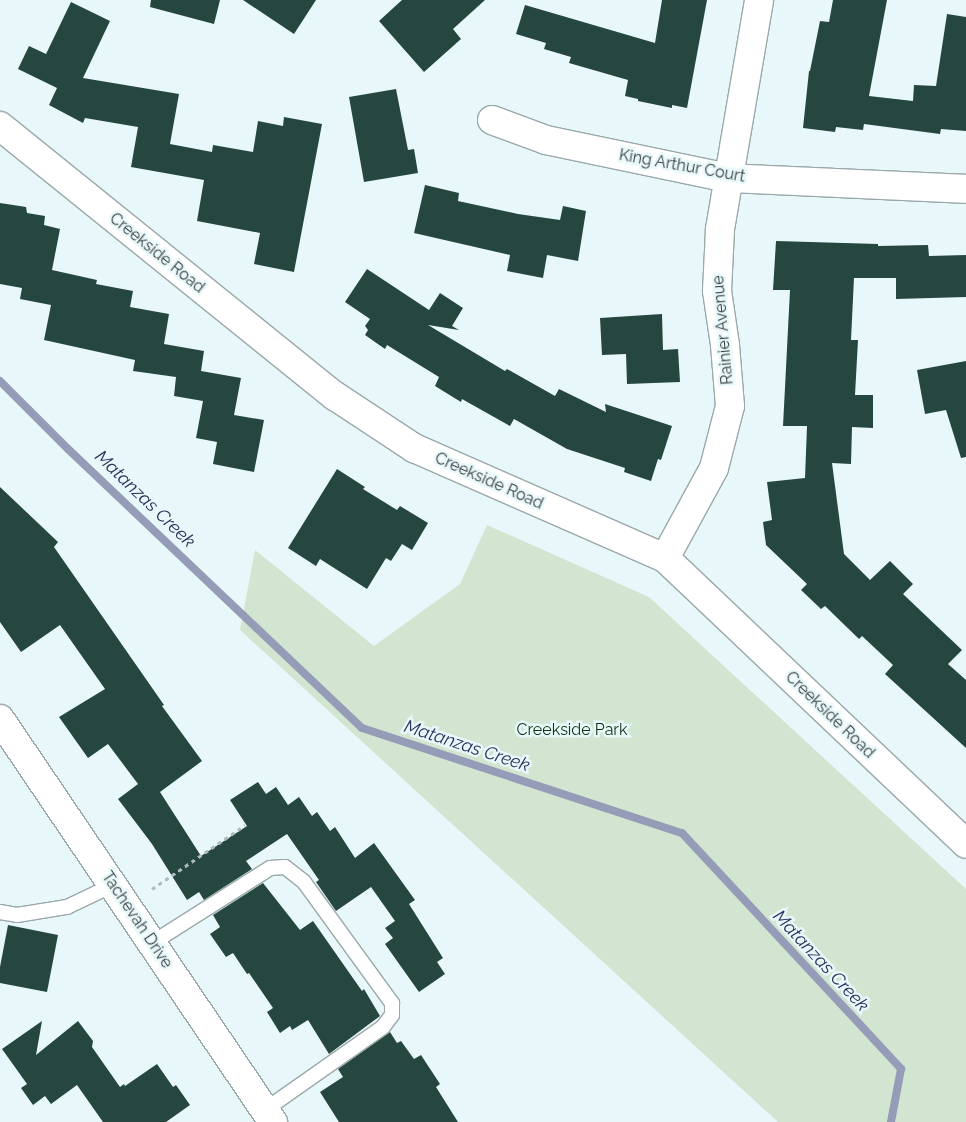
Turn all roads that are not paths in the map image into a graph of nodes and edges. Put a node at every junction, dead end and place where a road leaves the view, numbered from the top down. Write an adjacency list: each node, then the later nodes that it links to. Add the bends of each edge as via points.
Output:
1 (759, 0): 4 (street, Rainier Avenue)
2 (492, 120): 4 (street, King Arthur Court, via 546,140)
3 (0, 126): 6 (street, Creekside Road, via 336,396 414,448)
4 (728, 178): 5 (street, King Arthur Court); 6 (street, Rainier Avenue, via 720,229 717,291 730,406 714,468)
5 (966, 189)
6 (665, 558): 8 (street, Creekside Road)
7 (0, 719): 9 (street, Tachevah Drive)
8 (966, 844)
9 (113, 885): 10 (lane, via 67,908 17,915); 11 (street, Tachevah Drive)
10 (0, 912)
11 (152, 943): 12 (street, Tachevah Drive); 12 (lane, via 270,868 285,867 304,882 392,1003 392,1015 383,1027)
12 (269, 1116)

